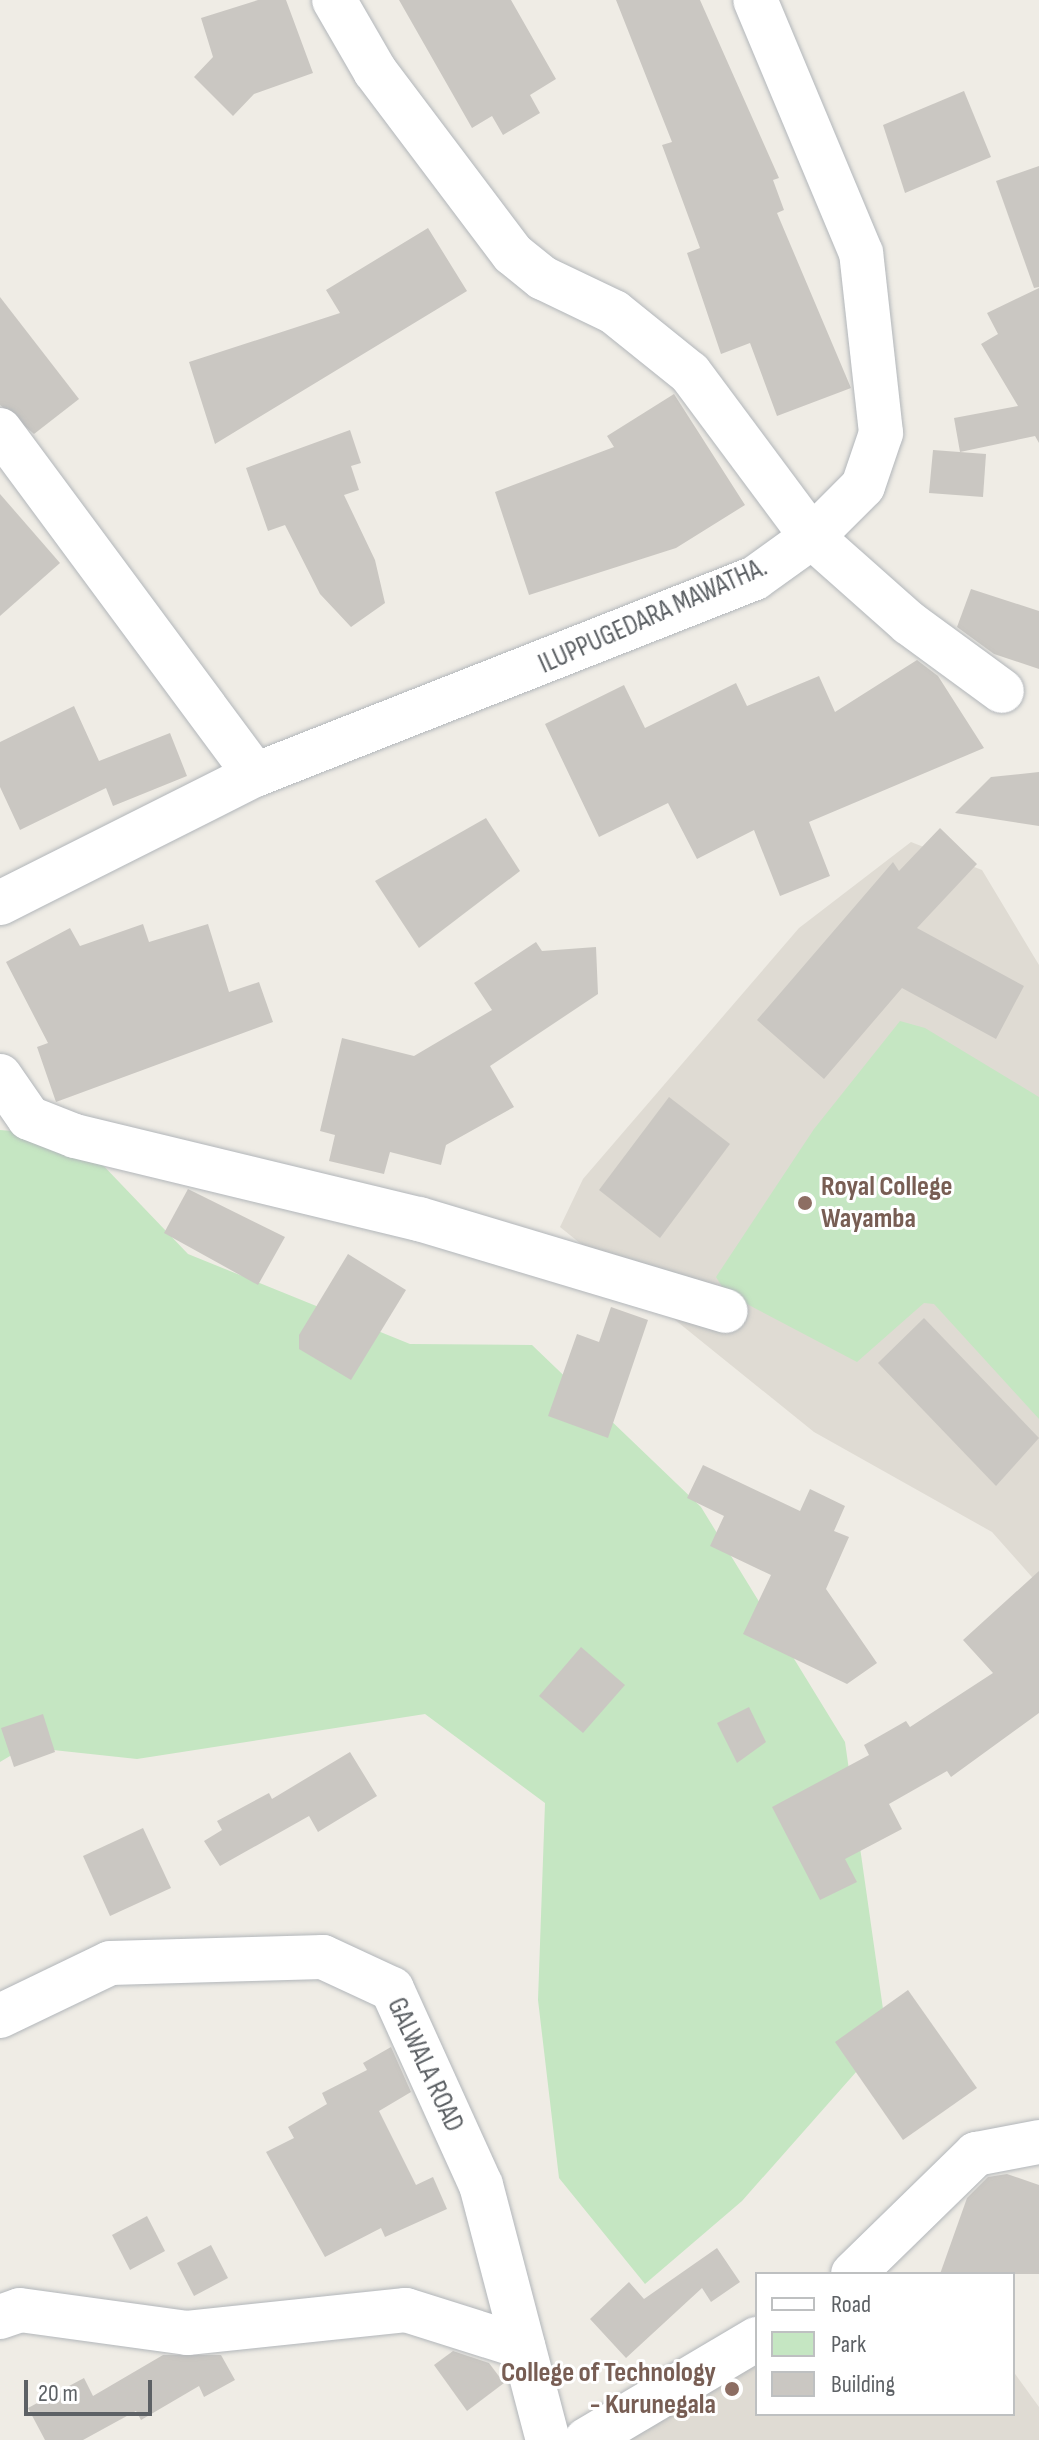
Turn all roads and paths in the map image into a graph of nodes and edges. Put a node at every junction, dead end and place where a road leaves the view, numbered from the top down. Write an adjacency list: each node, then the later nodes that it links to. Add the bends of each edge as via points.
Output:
1 (334, 0): 4 (street, via 375,71 513,254 543,278 614,312 690,373)
2 (755, 0): 4 (street, ILUPPUGEDARA MAWATHA., via 861,253 880,375 881,433 863,486)
3 (0, 430): 6 (street)
4 (812, 537): 5 (street, via 909,623); 6 (street, ILUPPUGEDARA MAWATHA., via 755,578)
5 (1002, 691)
6 (255, 775): 7 (street, ILUPPUGEDARA MAWATHA.)
7 (0, 903)
8 (0, 1076): 9 (street, via 29,1118 75,1136 419,1219)
9 (726, 1311)
10 (0, 2016): 15 (street, GALWALA ROAD, via 110,1963 323,1957 392,1989 481,2185)
11 (1039, 2142): 12 (street, via 976,2154)
12 (855, 2272)
13 (0, 2317): 15 (street, via 20,2310 187,2333 406,2310)
14 (755, 2340): 17 (street)
15 (523, 2347): 16 (street, GALWALA ROAD)
16 (548, 2440)
17 (586, 2440)

